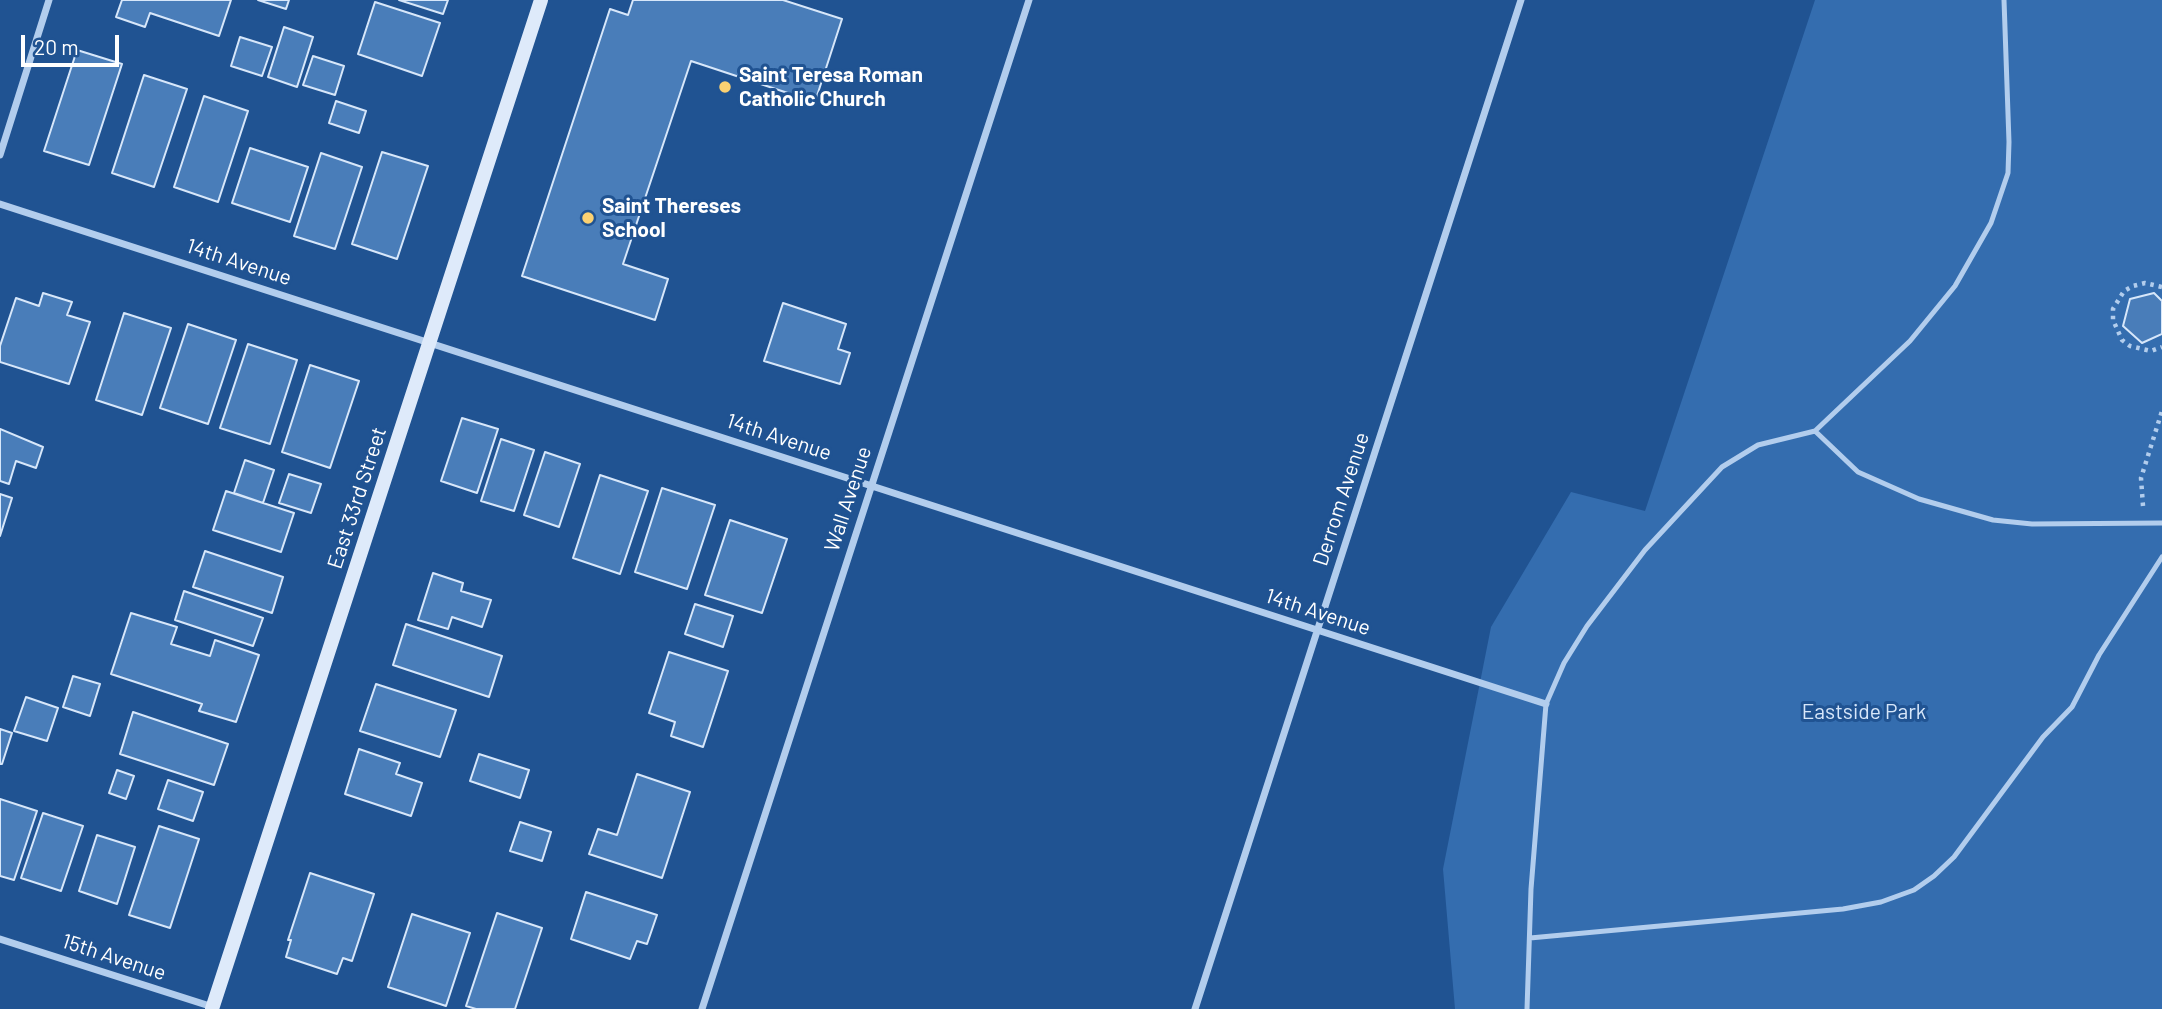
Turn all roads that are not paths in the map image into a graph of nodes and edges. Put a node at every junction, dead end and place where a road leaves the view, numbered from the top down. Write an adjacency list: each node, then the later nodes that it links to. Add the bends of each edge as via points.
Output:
1 (49, 0): 6 (street)
2 (541, 0): 8 (main road, East 33rd Street)
3 (1029, 0): 10 (street, Wall Avenue)
4 (1521, 0): 13 (street, Derrom Avenue)
5 (2004, 0): 9 (lane, via 2008,173 1991,223 1955,286 1910,341)
6 (0, 155)
7 (0, 204): 8 (street, 14th Avenue)
8 (430, 342): 10 (street, 14th Avenue); 17 (main road, East 33rd Street)
9 (1815, 431): 11 (lane, via 1858,472 1919,499 1993,520); 14 (lane, via 1758,445 1722,467 1645,550 1587,626)
10 (870, 485): 13 (street, 14th Avenue); 18 (street, Wall Avenue)
11 (2162, 523)
12 (2162, 557): 15 (lane, via 2099,655 2072,707 2043,737 1954,857 1914,890 1843,909)
13 (1317, 630): 14 (street, 14th Avenue); 19 (street, Derrom Avenue)
14 (1546, 704): 15 (lane)
15 (1530, 938): 20 (lane)
16 (0, 939): 17 (street, 15th Avenue)
17 (214, 1008)
18 (702, 1009)
19 (1195, 1009)
20 (1527, 1009)

